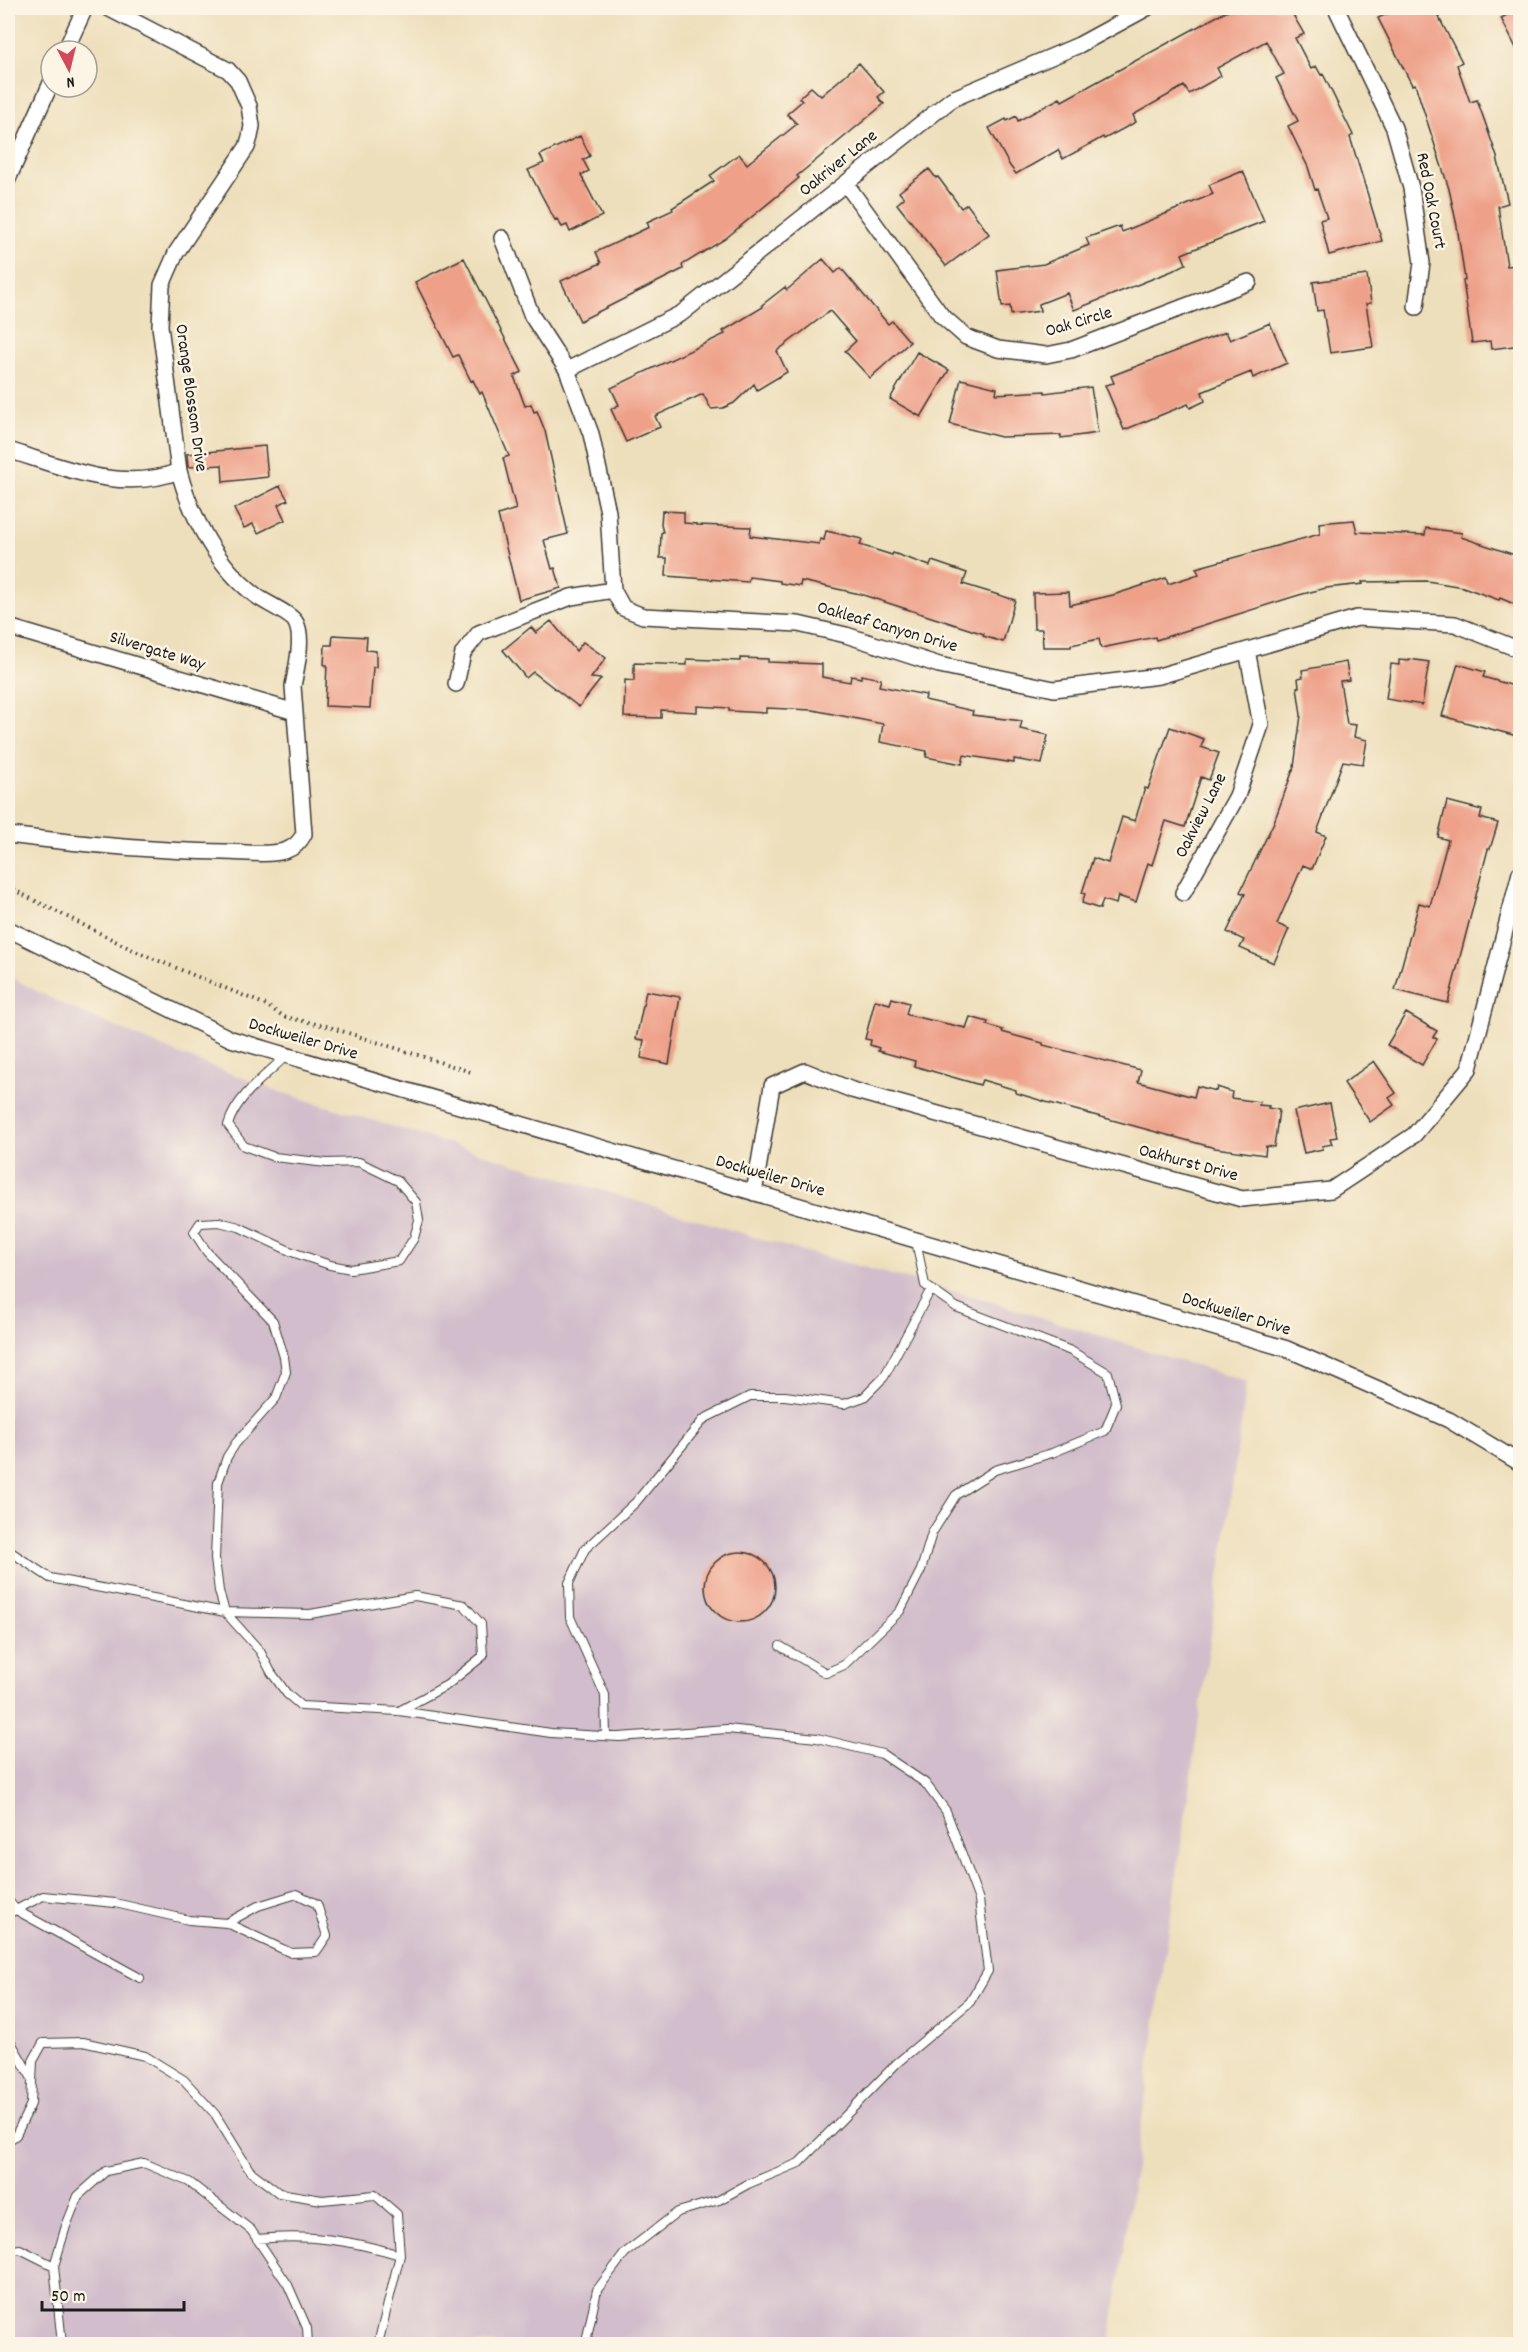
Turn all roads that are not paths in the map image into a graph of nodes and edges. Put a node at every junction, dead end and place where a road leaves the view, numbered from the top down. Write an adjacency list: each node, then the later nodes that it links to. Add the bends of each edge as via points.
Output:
1 (85, 8): 5 (street)
2 (108, 8): 14 (street, Orange Blossom Drive, via 228,70 244,92 251,117 247,147 176,253 162,285 160,326)
3 (1147, 8): 8 (street, Oakriver Lane, via 1079,45 952,99)
4 (1336, 8): 11 (street, Red Oak Court, via 1394,128 1411,188 1422,263)
5 (71, 39)
6 (44, 99): 7 (street)
7 (8, 179)
8 (846, 184): 10 (street, Oak Circle, via 941,315 966,337 998,350 1046,355 1071,350); 12 (street, Oakriver Lane, via 682,314)
9 (502, 238): 12 (street, via 532,316)
10 (1249, 282)
11 (1416, 307)
12 (567, 370): 15 (street, via 591,434 608,512)
13 (8, 450): 14 (street, via 95,478 149,480)
14 (179, 471): 20 (street, Orange Blossom Drive, via 198,522 231,572 256,596 295,620 299,635 293,686)
15 (613, 590): 17 (street, Oakleaf Canyon Drive, via 623,608 643,616 798,624 846,634 939,665 1054,689 1159,676); 19 (street, via 571,597 479,633 463,653)
16 (8, 627): 20 (street, Silvergate Way)
17 (1247, 650): 18 (street, Oakleaf Canyon Drive, via 1357,618 1455,624); 23 (street, Oakview Lane, via 1261,725 1238,796)
18 (1521, 650)
19 (456, 684)
20 (295, 712): 21 (street, Orange Blossom Drive, via 304,834 300,843 283,851 175,851)
21 (8, 835)
22 (1521, 873): 26 (street, Oakhurst Drive, via 1469,1069 1413,1135 1331,1190 1242,1199 852,1090 805,1071 772,1086)
23 (1183, 893)
24 (8, 929): 25 (street, Dockweiler Drive, via 231,1039)
25 (287, 1056): 26 (street, Dockweiler Drive); 31 (lane, via 232,1112 228,1125 244,1146 274,1157 359,1162 398,1181 416,1202 419,1220 414,1238 399,1261 351,1269 292,1252 219,1222 200,1223 194,1232 207,1252 273,1321 286,1372 276,1398 227,1456 218,1483 215,1559)
26 (754, 1193): 27 (street, Dockweiler Drive)
27 (916, 1240): 28 (lane, via 925,1285); 29 (street, Dockweiler Drive, via 1287,1349 1449,1420)
28 (931, 1289): 32 (lane, via 956,1306 1071,1351 1108,1373 1116,1404 1105,1431 1052,1453 994,1470 956,1495 932,1533 921,1570 900,1611 844,1665 826,1673); 34 (lane, via 884,1377 864,1397 844,1404 750,1396 704,1419 636,1502 585,1550 569,1583 570,1617 605,1695)
29 (1521, 1463)
30 (8, 1550): 31 (lane, via 50,1578)
31 (225, 1612): 33 (lane, via 260,1650 287,1694 301,1706); 33 (lane, via 310,1614 415,1596 464,1605 481,1624 483,1656 447,1685)
32 (780, 1646)
33 (399, 1711): 34 (lane, via 516,1729)
34 (606, 1736): 50 (lane, via 727,1729 817,1738 882,1754 925,1783 946,1811 979,1900 988,1971 970,2002 897,2063 800,2163 719,2200 678,2212 625,2253 597,2290 587,2337)
35 (8, 1900): 36 (lane)
36 (16, 1910): 37 (lane); 38 (lane, via 44,1896 116,1903 189,1920); 39 (lane)
37 (8, 1914)
38 (227, 1923): 38 (lane, via 258,1906 297,1893 317,1904 327,1936 316,1952 291,1953)
39 (140, 1978)
40 (8, 2037): 41 (lane)
41 (32, 2078): 42 (lane, via 31,2104 16,2135); 45 (lane, via 33,2061 43,2043 83,2042 145,2056 184,2080 215,2114 250,2170 279,2193 322,2200 375,2195 397,2214)
42 (8, 2141)
43 (257, 2239): 45 (lane, via 320,2237); 46 (lane, via 189,2182 144,2163 106,2171 78,2196); 48 (lane, via 288,2284 307,2328)
44 (8, 2251): 46 (lane, via 20,2249)
45 (400, 2255): 49 (lane)
46 (54, 2266): 47 (lane)
47 (62, 2344)
48 (308, 2344)
49 (378, 2344)
50 (590, 2344)

